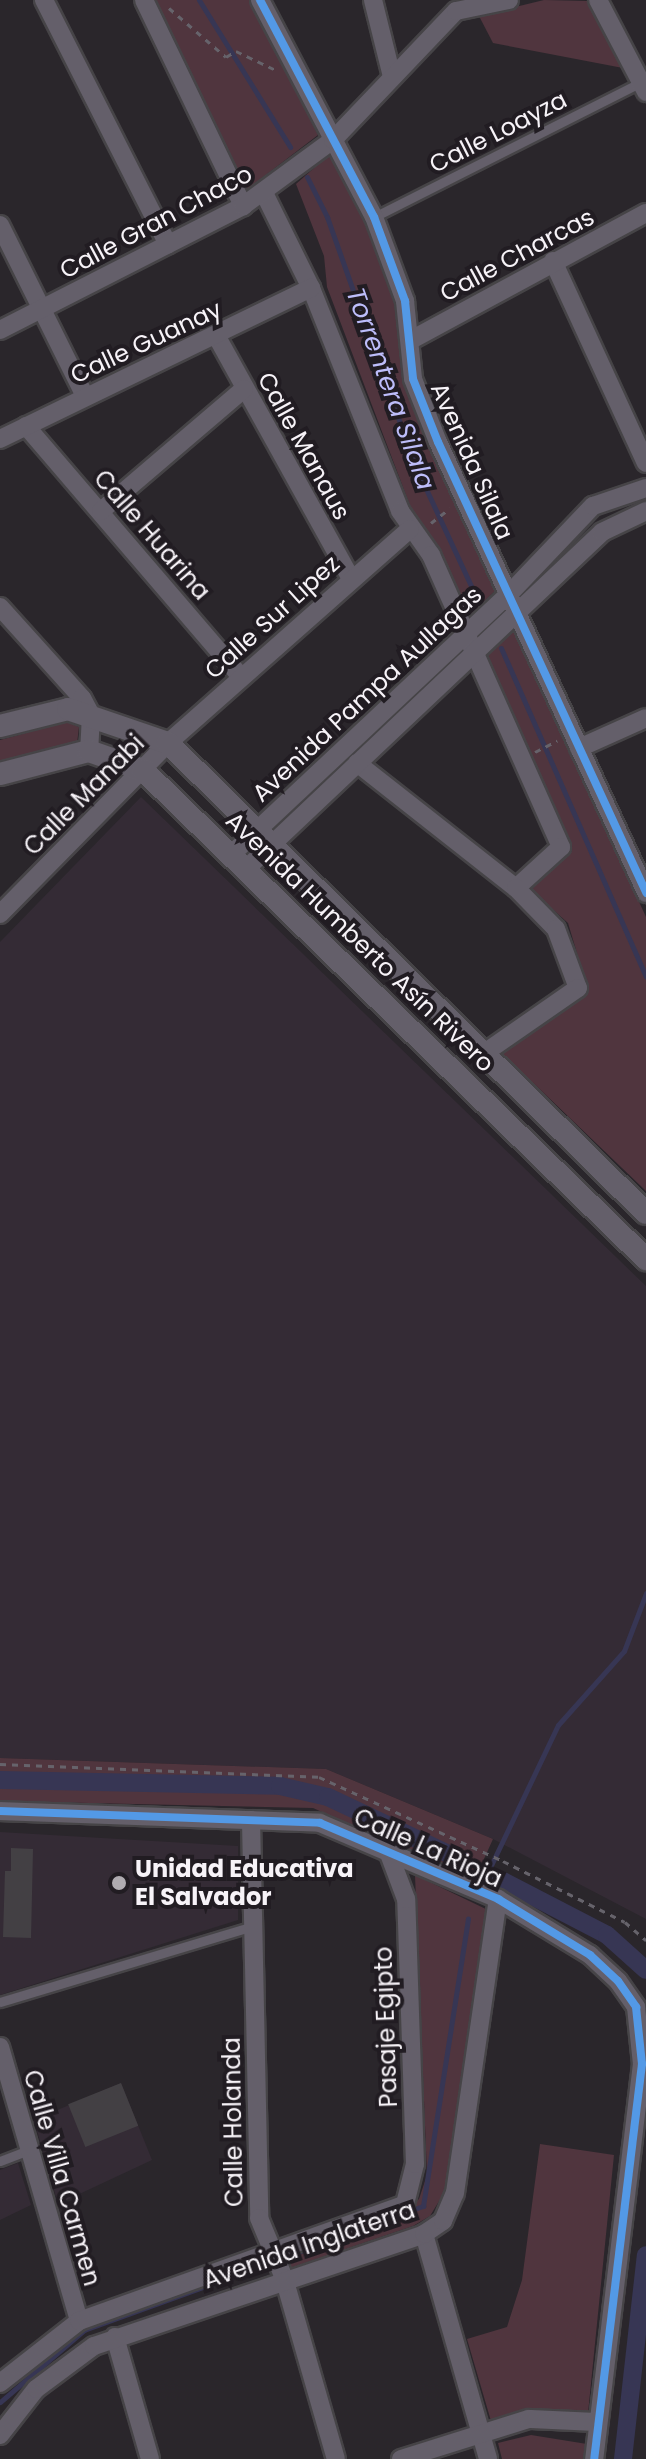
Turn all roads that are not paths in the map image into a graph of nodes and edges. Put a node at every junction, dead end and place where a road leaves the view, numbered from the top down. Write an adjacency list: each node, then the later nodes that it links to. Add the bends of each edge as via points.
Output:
1 (44, 0): 15 (street)
2 (260, 0): 9 (street, Avenida Silala)
3 (373, 0): 7 (street)
4 (598, 0): 8 (street)
5 (506, 1): 7 (street, Calle Gran Chaco, via 456,11)
6 (147, 5): 11 (street)
7 (392, 77): 9 (street, Calle Gran Chaco)
8 (643, 87): 13 (lane, Calle Loayza)
9 (333, 140): 10 (street, Calle Gran Chaco); 13 (street, Avenida Silala)
10 (264, 193): 11 (street, Calle Gran Chaco); 17 (street)
11 (243, 206): 15 (street, Calle Gran Chaco)
12 (646, 213): 16 (street, Calle Charcas)
13 (374, 217): 21 (street, Avenida Silala, via 405,301)
14 (0, 225): 18 (street)
15 (168, 244): 18 (street, Calle Gran Chaco)
16 (553, 261): 21 (street, Calle Charcas); 26 (street)
17 (311, 288): 20 (street, Calle Guanay); 30 (street)
18 (42, 310): 19 (street, Calle Gran Chaco); 23 (street)
19 (0, 330)
20 (217, 337): 22 (street, Calle Manaus); 23 (street, Calle Guanay)
21 (411, 340): 32 (street, Avenida Silala, via 413,379)
22 (244, 389): 28 (street); 31 (street, Calle Manaus)
23 (85, 396): 24 (street, Calle Guanay)
24 (26, 426): 25 (street, Calle Guanay); 28 (street, Calle Huarina)
25 (0, 439)
26 (646, 463)
27 (646, 488): 32 (street, Avenida Pampa Aullagas, via 593,506)
28 (101, 511): 36 (street, Calle Huarina)
29 (646, 511): 32 (street, Avenida Pampa Aullagas, via 614,522)
30 (410, 529): 31 (street, Calle Sur Lipez); 34 (street, via 431,555)
31 (351, 579): 36 (street, Calle Sur Lipez)
32 (514, 600): 34 (street, Avenida Pampa Aullagas); 35 (street, Avenida Pampa Aullagas); 41 (street, Avenida Silala)
33 (0, 607): 37 (street, via 82,698)
34 (467, 633): 35 (street); 46 (street, Avenida Pampa Aullagas)
35 (475, 655): 43 (street, Avenida Pampa Aullagas); 49 (street, via 561,847)
36 (241, 677): 40 (street, Calle Sur Lipez)
37 (91, 715): 39 (street, Avenida Humberto Asín Rivero, via 68,709); 40 (street, Avenida Humberto Asín Rivero); 42 (street)
38 (646, 718): 41 (street)
39 (0, 726)
40 (168, 743): 44 (street, Calle Manabi); 46 (street, Avenida Humberto Asín Rivero)
41 (579, 748): 50 (street, Avenida Silala)
42 (89, 751): 44 (street, Avenida Humberto Asín Rivero); 45 (street)
43 (357, 763): 47 (street, Avenida Pampa Aullagas); 49 (street)
44 (143, 770): 48 (street, Avenida Humberto Asín Rivero); 51 (street, Calle Manabi)
45 (0, 774)
46 (256, 830): 47 (street, Avenida Humberto Asín Rivero); 48 (street, Avenida Pampa Aullagas)
47 (272, 847): 48 (street, Avenida Pampa Aullagas); 52 (street, Avenida Humberto Asín Rivero)
48 (241, 860): 54 (street, Avenida Humberto Asín Rivero)
49 (516, 888): 52 (street, via 556,929 578,988)
50 (646, 893)
51 (1, 912)
52 (486, 1052): 53 (street, Avenida Humberto Asín Rivero)
53 (646, 1213)
54 (646, 1259)
55 (0, 1811): 56 (street, Calle La Rioja)
56 (251, 1820): 57 (street, Calle La Rioja, via 320,1823); 59 (street, Calle Holanda)
57 (388, 1851): 58 (street, Calle La Rioja); 64 (street, Pasaje Egipto, via 406,1899 415,2164)
58 (498, 1899): 65 (street, Avenida Inglaterra, via 455,2193 443,2221); 71 (street, Calle La Rioja, via 590,1955 636,2007 642,2064)
59 (254, 1926): 60 (lane); 66 (street, Calle Holanda, via 259,2218)
60 (0, 2002)
61 (0, 2047): 62 (street, Calle Villa Carmen)
62 (28, 2150): 63 (lane); 68 (street, Calle Villa Carmen)
63 (0, 2161)
64 (405, 2204): 66 (street, Avenida Inglaterra)
65 (424, 2234): 67 (street, Avenida Inglaterra); 73 (street)
66 (272, 2252): 67 (street, Calle Holanda); 68 (street, Avenida Inglaterra)
67 (284, 2278): 69 (street, Avenida Inglaterra); 75 (street, Calle Holanda)
68 (79, 2321): 70 (street, Avenida Inglaterra)
69 (115, 2337): 72 (street, Avenida Inglaterra, via 36,2389); 74 (street)
70 (0, 2383)
71 (598, 2422): 73 (street, via 529,2419); 78 (street, Calle La Rioja)
72 (0, 2435)
73 (480, 2436): 76 (street); 77 (street)
74 (150, 2459)
75 (336, 2459)
76 (401, 2459)
77 (488, 2459)
78 (594, 2459)

